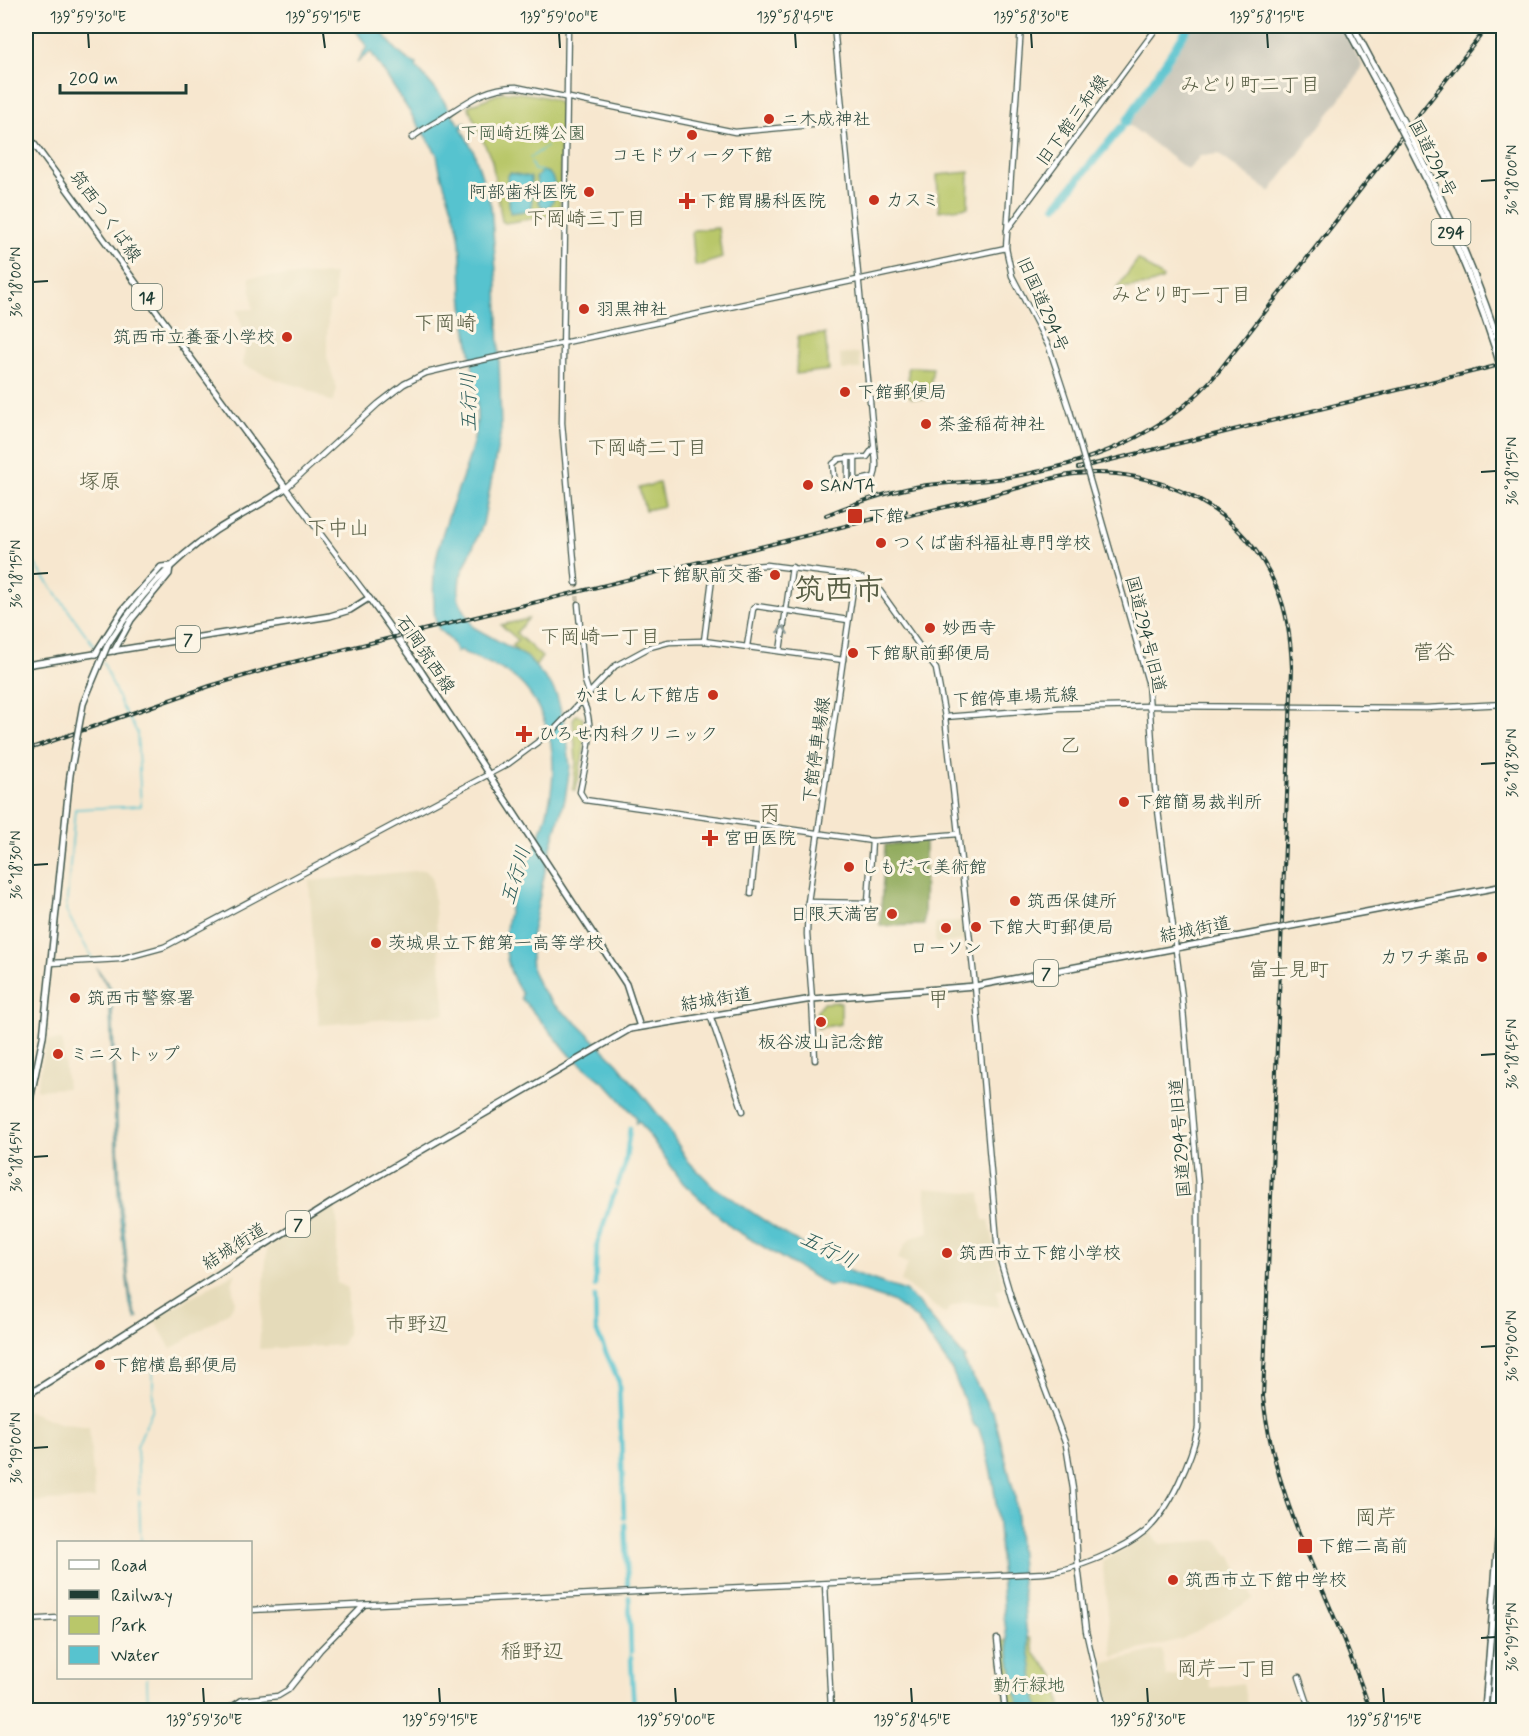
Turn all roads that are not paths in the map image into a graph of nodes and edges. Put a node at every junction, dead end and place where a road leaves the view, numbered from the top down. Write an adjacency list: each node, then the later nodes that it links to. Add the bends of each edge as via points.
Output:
1 (568, 26): 8 (street)
2 (834, 26): 9 (street)
3 (1021, 26): 12 (street, 旧国道294号)
4 (1158, 26): 12 (street, 旧下館三和線)
5 (1346, 26): 7 (main road, 国道294号 / 294)
6 (1353, 26): 7 (main road, 国道294号 / 294)
7 (1385, 92): 16 (main road, 国道294号 / 294, bridge, via 1449,214 1477,280); 17 (main road, 国道294号 / 294, bridge, via 1458,248)
8 (566, 98): 9 (street, via 735,132); 11 (street, via 503,87 484,92); 15 (street)
9 (843, 122): 14 (street)
10 (26, 133): 25 (main road, 筑西つくば線 / 14)
11 (413, 137)
12 (1007, 230): 13 (street, 旧国道294号)
13 (1006, 248): 14 (street); 26 (street, 旧国道294号, bridge, via 1012,276 1051,350)
14 (858, 279): 15 (street); 18 (street)
15 (563, 342): 25 (street, via 426,373 404,384); 30 (street, via 563,459)
16 (1503, 359)
17 (1503, 379)
18 (874, 447): 19 (street); 22 (street)
19 (867, 457): 21 (street); 22 (street)
20 (848, 458): 21 (street); 24 (street); 24 (street, via 833,464 835,486)
21 (855, 458): 23 (street)
22 (876, 464): 23 (street, via 874,477)
23 (855, 482): 24 (street)
24 (848, 483)
25 (286, 488): 27 (main road, via 217,530); 31 (street)
26 (1100, 515): 45 (street, 国道294号旧道, via 1145,672)
27 (170, 566): 37 (main road, via 169,574 131,620); 39 (main road, via 160,567 135,594); 56 (main road, bridge, via 137,602 108,644 83,704 70,775)
28 (792, 567): 29 (street); 33 (street); 35 (street, via 732,566 717,571 712,579)
29 (855, 576): 34 (street, 下館停車場線); 46 (street, 下館停車場荒線, via 878,588 936,669)
30 (576, 584)
31 (369, 598): 37 (main road, 7, via 330,616); 47 (main road, 石岡筑西線)
32 (578, 604): 42 (street)
33 (786, 610): 34 (street); 36 (street, via 754,607); 38 (street, one-way to 33)
34 (848, 620): 40 (street, 下館停車場線)
35 (704, 641): 36 (street); 42 (street, via 669,642 636,653 615,666)
36 (747, 646): 38 (street)
37 (114, 651): 39 (main road, 7)
38 (780, 651): 40 (street)
39 (95, 654): 41 (main road, 7)
40 (843, 660): 49 (street, 下館停車場線)
41 (26, 665)
42 (589, 693): 43 (street)
43 (583, 702): 47 (street, via 543,740); 48 (street, via 588,716 588,747 579,792 585,800)
44 (1503, 704): 45 (street, 下館停車場荒線, via 1426,708)
45 (1150, 706): 46 (street, 下館停車場荒線); 55 (street, 国道294号旧道, via 1155,787)
46 (945, 717): 50 (street)
47 (488, 775): 56 (street, via 164,947 120,959); 60 (main road, 石岡筑西線, via 626,984)
48 (758, 825): 49 (street); 53 (street)
49 (818, 833): 51 (street); 54 (street, 下館停車場線)
50 (958, 834): 51 (street); 57 (street)
51 (872, 840): 54 (street, via 868,903)
52 (1503, 886): 55 (main road, 結城街道 / 7, bridge)
53 (750, 894)
54 (808, 902): 58 (street, 下館停車場線)
55 (1176, 948): 57 (main road, 結城街道 / 7); 67 (street, 国道294号旧道, via 1198,1185 1198,1428 1184,1470 1149,1527 1139,1536)
56 (52, 963): 63 (main road, via 42,1048)
57 (975, 986): 58 (main road, 結城街道 / 7); 67 (street, via 998,1252 1066,1445)
58 (812, 999): 59 (main road, 結城街道 / 7); 61 (street, 下館停車場線)
59 (710, 1015): 60 (main road, 結城街道 / 7); 62 (street)
60 (640, 1027): 64 (main road, 結城街道 / 7, via 604,1042 331,1203)
61 (815, 1060)
62 (743, 1112)
63 (26, 1120)
64 (26, 1396)
65 (1503, 1460): 80 (main road)
66 (1503, 1547): 81 (main road)
67 (1078, 1566): 68 (street, 国道294号旧道, via 1031,1574); 78 (street, via 1088,1648)
68 (825, 1584): 69 (street, 国道294号旧道); 76 (street)
69 (364, 1605): 70 (street, 国道294号旧道); 75 (street, via 288,1690 278,1696 242,1700)
70 (252, 1610)
71 (57, 1618): 72 (street)
72 (26, 1620)
73 (997, 1640): 77 (street)
74 (1299, 1677): 79 (street)
75 (227, 1710)
76 (831, 1710)
77 (1005, 1710)
78 (1104, 1710)
79 (1310, 1710)
80 (1485, 1710)
81 (1492, 1710)

